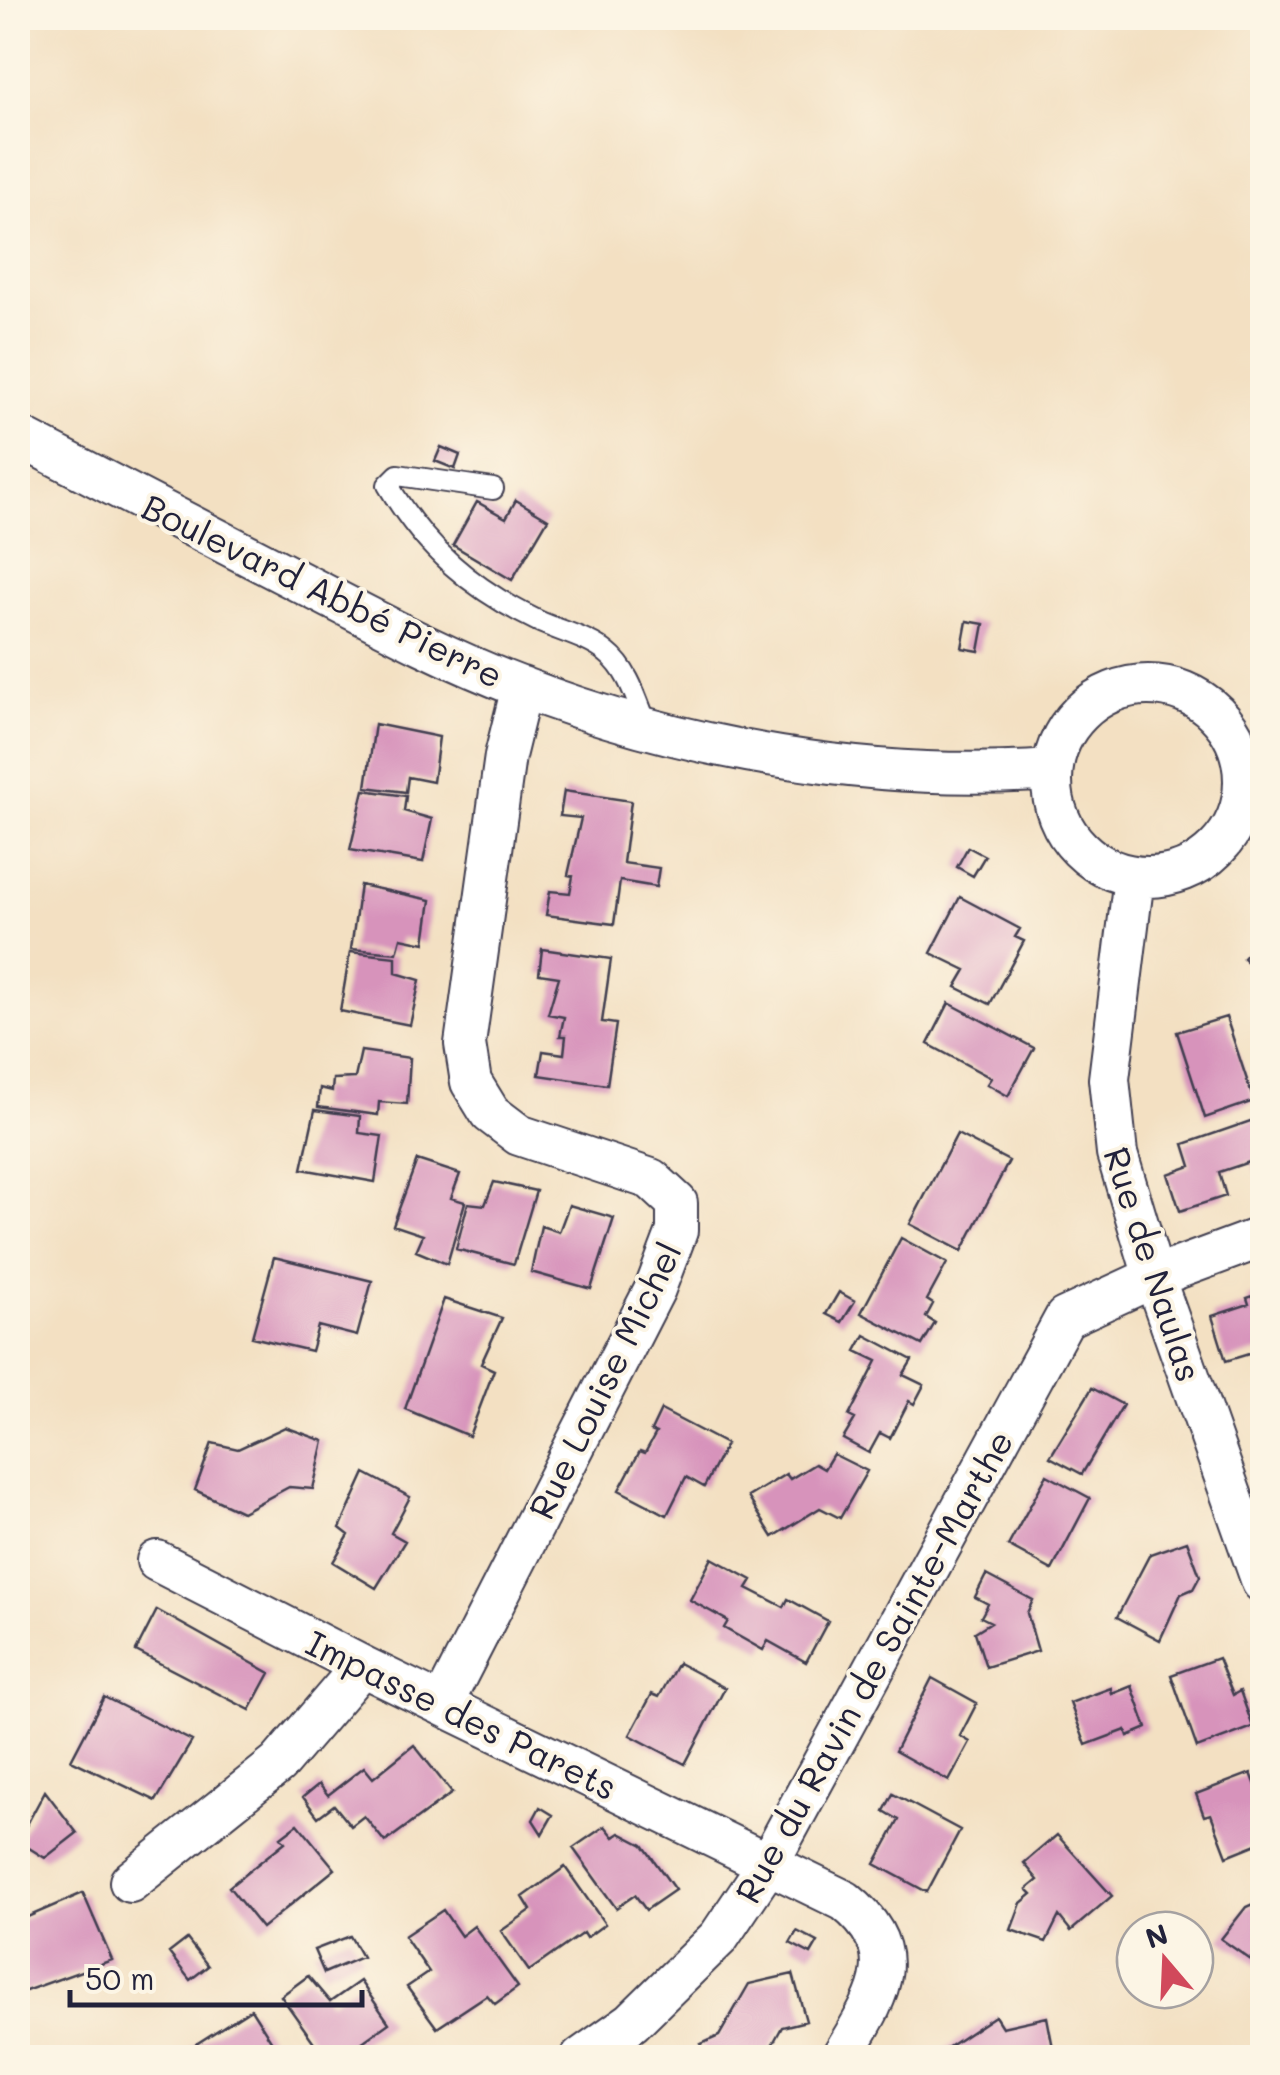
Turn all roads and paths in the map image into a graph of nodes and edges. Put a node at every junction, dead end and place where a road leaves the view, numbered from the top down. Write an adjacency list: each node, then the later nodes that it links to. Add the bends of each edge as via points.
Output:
1 (18, 436): 3 (street, Boulevard Abbé Pierre, via 412,640)
2 (492, 489): 4 (lane, via 398,475 388,485 450,568 506,605 606,652 626,674)
3 (522, 688): 4 (street, Boulevard Abbé Pierre); 13 (street, Rue Louise Michel, via 506,756 465,1044 471,1082 490,1114 519,1135 651,1179 677,1204 677,1231 655,1288)
4 (647, 726): 6 (street, Boulevard Abbé Pierre, via 830,762 981,775)
5 (1253, 764): 6 (street, via 1215,712 1161,685 1101,696 1077,715); 7 (street, via 1235,824 1218,848 1164,876)
6 (1052, 770): 7 (street, via 1052,800 1081,852)
7 (1134, 876): 9 (street, Rue de Naulas, via 1110,1116)
8 (1262, 1237): 9 (street, Rue du Ravin de Sainte-Marthe)
9 (1154, 1277): 11 (street, Rue de Naulas); 14 (street, Rue du Ravin de Sainte-Marthe, via 1065,1318)
10 (157, 1561): 12 (street, Impasse des Parets)
11 (1262, 1582)
12 (362, 1666): 13 (street, Impasse des Parets); 15 (street, via 278,1764)
13 (444, 1703): 14 (street, Impasse des Parets)
14 (768, 1864): 16 (street, Rue du Ravin de Sainte-Marthe, via 719,1937 632,2022); 17 (street, Impasse des Parets, via 845,1901 869,1920 880,1946 880,1991)
15 (130, 1882)
16 (581, 2058)
17 (841, 2058)

